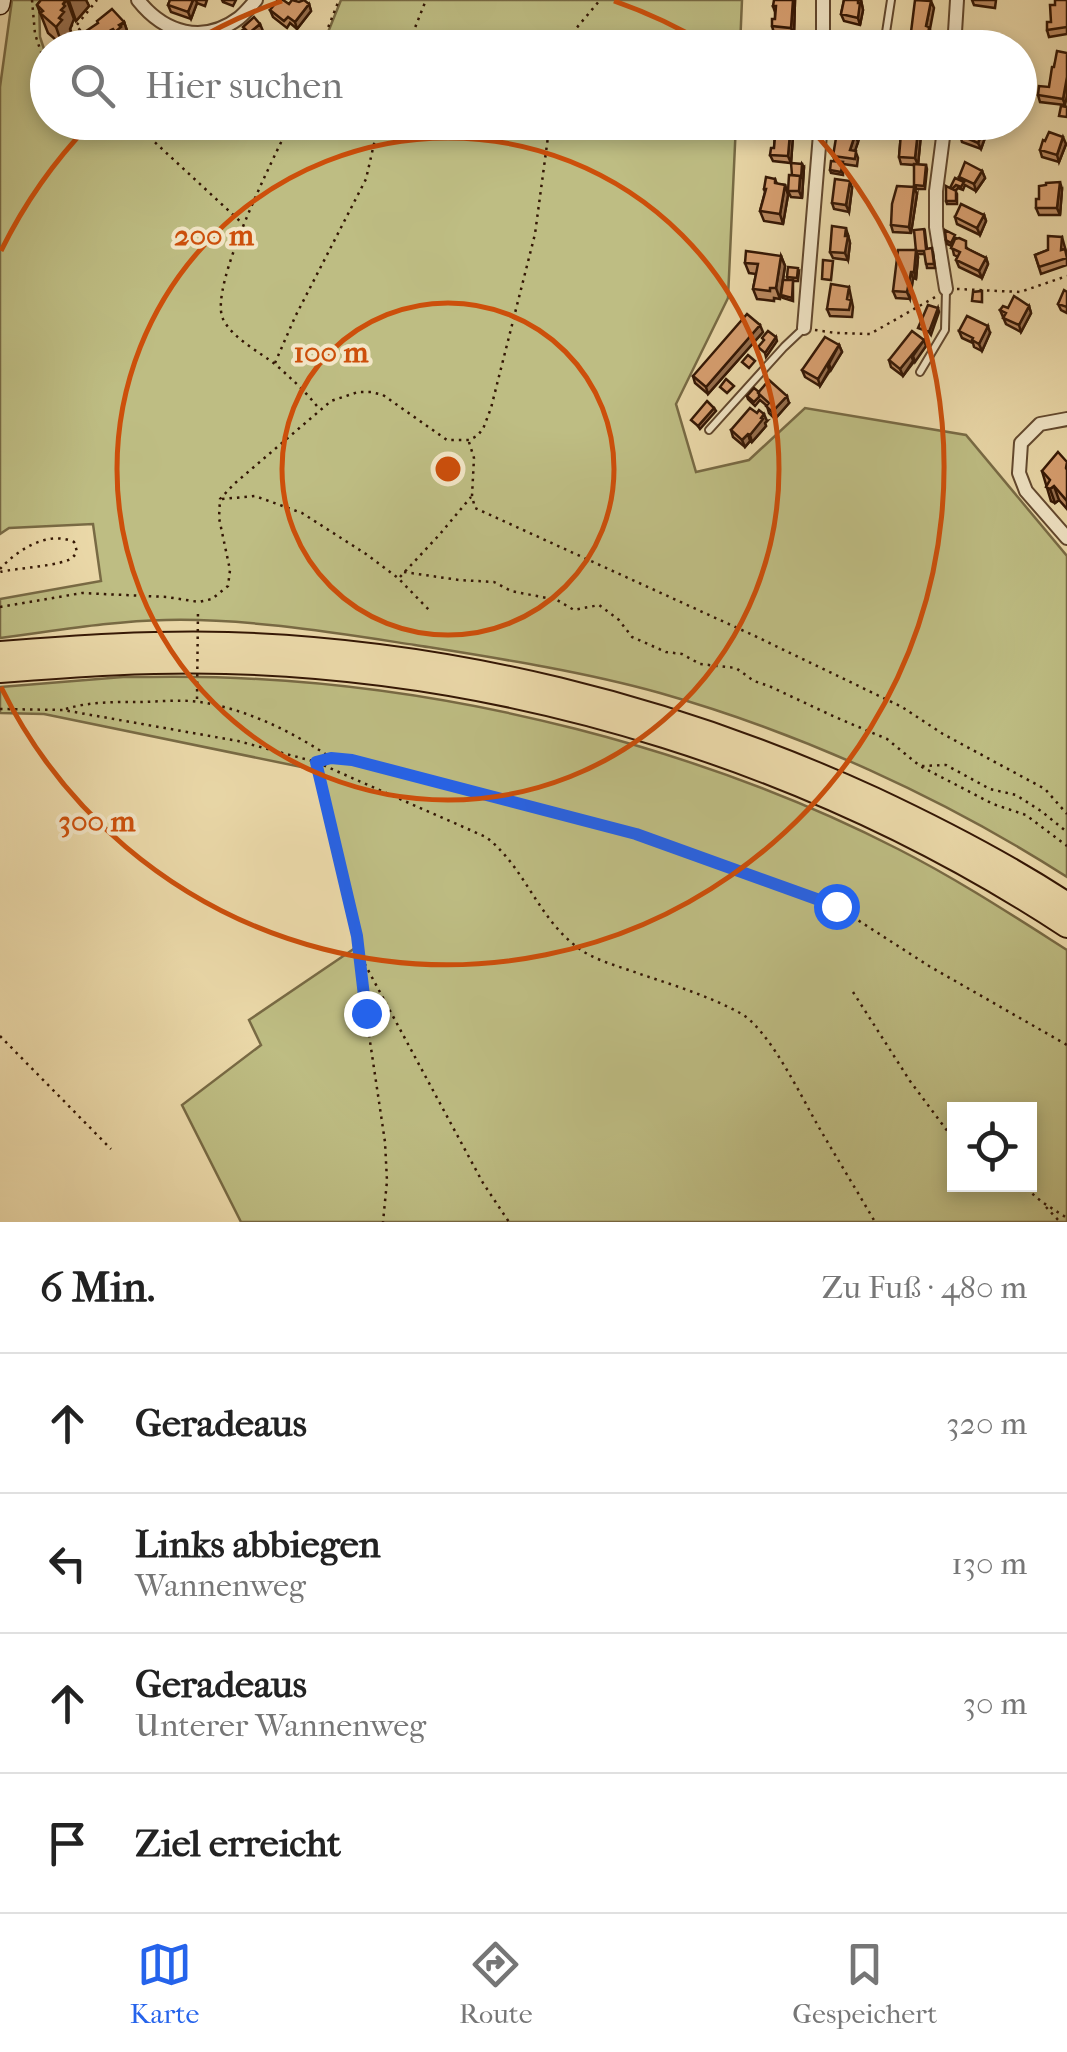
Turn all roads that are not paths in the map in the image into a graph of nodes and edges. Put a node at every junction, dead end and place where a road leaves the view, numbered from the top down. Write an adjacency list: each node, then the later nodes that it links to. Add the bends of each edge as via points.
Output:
1 (138, 0): 6 (street)
2 (256, 0): 7 (street, via 239,18)
3 (824, 0): 8 (street)
4 (891, 0): 9 (lane)
5 (957, 0): 10 (street)
6 (178, 30)
7 (209, 30)
8 (823, 30)
9 (886, 30)
10 (955, 30)
11 (820, 140): 14 (street)
12 (943, 140): 13 (street, via 936,227)
13 (946, 289): 15 (lane, via 945,330)
14 (804, 328): 17 (lane)
15 (920, 372)
16 (1067, 419): 18 (street, via 1040,424 1021,442 1019,473 1026,491)
17 (709, 430)
18 (1067, 538)
19 (0, 653): 21 (highway, via 229,644 366,654 578,693 822,776 924,822)
20 (0, 671): 22 (highway, via 229,662 365,672 570,710 689,744 811,790 976,870)
21 (1067, 904)
22 (1067, 926)

